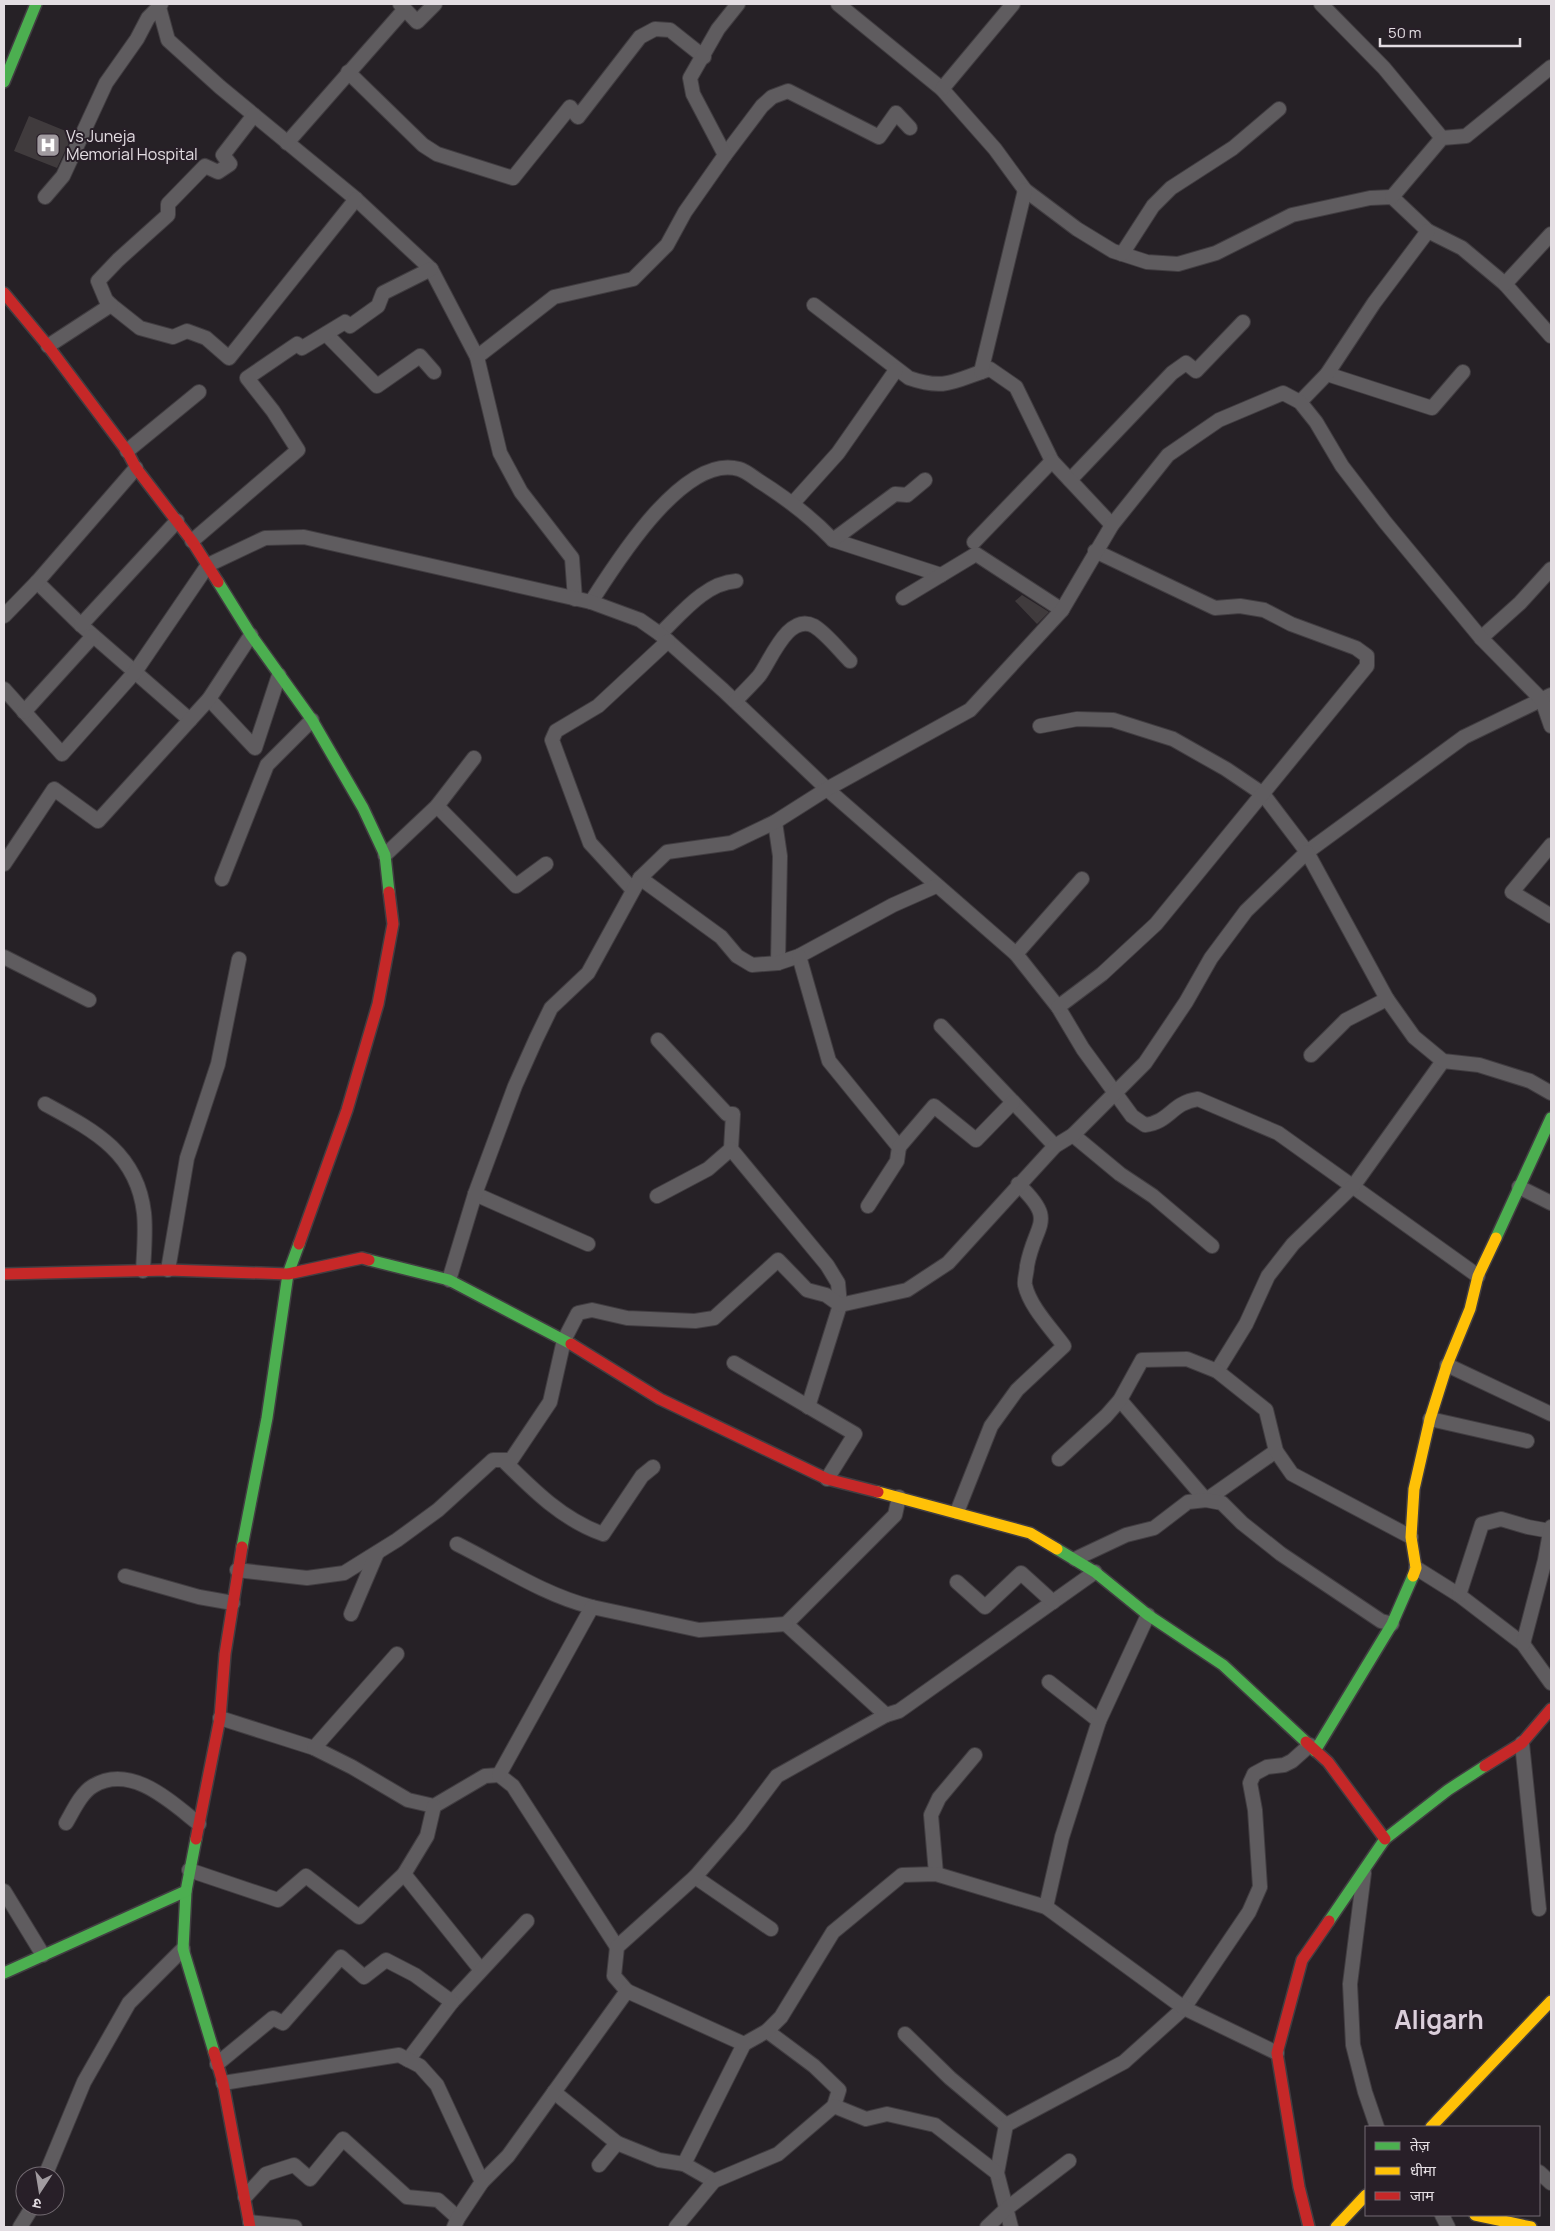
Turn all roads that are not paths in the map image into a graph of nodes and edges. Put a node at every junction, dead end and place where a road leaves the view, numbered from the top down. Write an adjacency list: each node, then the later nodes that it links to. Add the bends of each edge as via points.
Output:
1 (36, 4): 12 (street)
2 (435, 4): 8 (street, via 416,22)
3 (738, 4): 9 (street, via 718,29)
4 (838, 4): 13 (street)
5 (1013, 4): 13 (street)
6 (1321, 4): 17 (street, via 1384,68)
7 (160, 6): 15 (street, via 168,40); 21 (street, via 148,18 106,83 63,176)
8 (402, 7): 11 (street)
9 (704, 57): 11 (street, via 670,30 656,29 640,37 578,118 570,107 513,178 430,149); 19 (street, via 690,78 693,94)
10 (1551, 67): 17 (street, via 1466,136)
11 (348, 72): 18 (street)
12 (4, 82)
13 (942, 89): 20 (street, via 995,149)
14 (1279, 109): 26 (street, via 1233,148 1171,188 1153,206)
15 (254, 115): 18 (street); 30 (street, via 223,155 230,164 218,172 205,166 168,204 168,215 98,281)
16 (910, 128): 19 (street, via 896,113 879,137 788,91 772,97 762,106)
17 (1442, 138): 22 (street)
18 (287, 143): 23 (street)
19 (724, 155): 36 (street, via 684,212 667,245 633,278 554,297)
20 (1024, 190): 26 (street, via 1077,229); 39 (street)
21 (45, 197)
22 (1392, 197): 24 (street); 26 (street, via 1370,198 1292,215 1216,253 1178,264 1147,262)
23 (356, 199): 27 (street); 30 (street, via 229,358 206,338 187,331 173,338 140,328)
24 (1428, 231): 28 (street, via 1462,248); 41 (street, via 1374,303)
25 (1551, 234): 28 (street)
26 (1122, 254)
27 (431, 269): 33 (street, via 383,294 378,306 350,326 345,322); 36 (street)
28 (1505, 284): 34 (street)
29 (4, 293): 35 (street)
30 (111, 305): 35 (street)
31 (814, 305): 37 (street)
32 (1243, 322): 48 (street, via 1196,371 1186,363 1172,373)
33 (326, 334): 38 (street, via 377,386 420,356); 53 (street, via 302,348 297,344 247,378 298,450)
34 (1551, 336)
35 (48, 346): 44 (street)
36 (477, 358): 62 (street, via 500,452 520,492 572,558)
37 (896, 370): 39 (street, via 926,384 942,386); 49 (street, via 838,453)
38 (434, 372)
39 (981, 372): 45 (street, via 990,368 1016,387)
40 (1463, 372): 41 (street, via 1432,408)
41 (1327, 374): 43 (street)
42 (200, 392): 44 (street)
43 (1300, 402): 51 (street, via 1283,393 1219,420 1168,455); 70 (street, via 1347,473)
44 (127, 451): 46 (street)
45 (1052, 461): 48 (street); 54 (street)
46 (136, 468): 50 (street); 60 (street)
47 (925, 480): 52 (street, via 907,495 895,494)
48 (1070, 480): 51 (street)
49 (793, 503): 52 (street); 63 (street, via 740,469 719,467 699,476 651,516)
50 (177, 521): 53 (street); 66 (street)
51 (1112, 525): 55 (street)
52 (833, 540): 58 (street)
53 (192, 541): 56 (street)
54 (974, 542)
55 (1095, 550): 65 (street); 85 (street, via 1215,608 1240,606 1264,610 1291,624 1356,648 1367,656 1367,666 1358,679)
56 (208, 565): 62 (street, via 265,538 304,537); 67 (street); 72 (street)
57 (1551, 569): 70 (street)
58 (941, 575): 61 (street); 65 (street, via 976,554)
59 (736, 581): 69 (street, via 726,582 700,596)
60 (38, 582): 64 (street); 66 (street)
61 (902, 598)
62 (575, 599): 63 (street)
63 (591, 602): 69 (street, via 640,620)
64 (7, 608)
65 (1062, 610): 84 (street, via 970,710)
66 (81, 625): 68 (street)
67 (251, 635): 73 (street); 76 (street)
68 (93, 636): 72 (street); 78 (street)
69 (664, 638): 77 (street); 95 (street, via 598,706 556,731 552,740 590,843)
70 (1482, 638): 75 (street)
71 (850, 660): 77 (street, via 812,625 801,624 779,642 760,674)
72 (135, 672): 78 (street, via 62,754); 79 (street)
73 (279, 675): 76 (street, via 255,748); 80 (street)
74 (4, 690): 78 (street)
75 (1546, 698): 82 (street); 89 (street, via 1464,737)
76 (209, 699): 79 (street)
77 (735, 701): 84 (street)
78 (24, 712)
79 (190, 720): 91 (street, via 98,821 54,789)
80 (312, 720): 90 (street, via 363,808); 93 (street, via 267,765)
81 (1040, 726): 85 (street, via 1077,719 1113,720 1173,739)
82 (1551, 726)
83 (474, 758): 86 (street)
84 (827, 789): 87 (street); 96 (street)
85 (1263, 794): 89 (street); 105 (street, via 1156,924 1102,974)
86 (437, 806): 90 (street); 92 (street, via 516,886)
87 (775, 822): 95 (street, via 731,843 667,852); 102 (street, via 780,856)
88 (1551, 845): 97 (street, via 1512,892)
89 (1308, 852): 103 (street); 110 (street, via 1246,911 1211,958 1145,1063)
90 (385, 854): 131 (street, via 393,924 378,1004 347,1110)
91 (4, 864)
92 (546, 864)
93 (222, 879)
94 (1082, 879): 98 (street)
95 (637, 884): 102 (street, via 721,937 737,956 752,965); 122 (street, via 588,974 551,1008 515,1086)
96 (936, 886): 98 (street); 99 (street, via 893,904)
97 (1551, 916)
98 (1016, 954): 105 (street)
99 (799, 956): 102 (street); 117 (street, via 829,1061)
100 (4, 957): 104 (street)
101 (239, 959): 128 (street, via 218,1064 187,1158)
102 (778, 963)
103 (1387, 999): 108 (street, via 1346,1020); 109 (street, via 1414,1037)
104 (89, 1000)
105 (1058, 1007): 110 (street)
106 (942, 1026): 112 (street)
107 (658, 1040): 118 (street, via 727,1114 733,1114)
108 (1311, 1055)
109 (1443, 1061): 111 (street, via 1479,1064 1530,1081); 120 (street)
110 (1114, 1092): 115 (street); 120 (street, via 1132,1116 1145,1125 1158,1124 1183,1101 1198,1099 1216,1105 1278,1133)
111 (1551, 1093)
112 (1013, 1102): 116 (street); 117 (street, via 976,1140 934,1106)
113 (45, 1104): 129 (street, via 92,1129 127,1165 144,1212)
114 (1551, 1118): 121 (street)
115 (1073, 1135): 116 (street); 127 (street)
116 (1055, 1146): 119 (street)
117 (899, 1147): 125 (street, via 897,1161)
118 (731, 1149): 123 (street, via 708,1169); 134 (street, via 827,1265 838,1283)
119 (1018, 1184): 134 (street, via 948,1263 906,1290); 151 (street, via 1036,1201 1042,1212 1025,1282 1030,1299 1064,1346 1016,1390 991,1426)
120 (1354, 1185): 132 (street); 138 (street, via 1293,1244 1268,1276 1246,1324)
121 (1519, 1187): 124 (street); 132 (street)
122 (475, 1194): 126 (street); 133 (street)
123 (657, 1196)
124 (1551, 1203)
125 (868, 1206)
126 (588, 1244)
127 (1212, 1246)
128 (168, 1270): 129 (street); 131 (street)
129 (144, 1271): 130 (street)
130 (4, 1274)
131 (288, 1274): 133 (street, via 362,1258); 158 (street, via 267,1418)
132 (1478, 1276): 137 (street, via 1470,1309)
133 (449, 1280): 135 (street)
134 (840, 1306): 135 (street, via 826,1295 807,1290 778,1260 714,1318 695,1321 627,1318 592,1310 578,1313); 140 (street)
135 (564, 1340): 146 (street, via 550,1402 511,1460); 148 (street, via 660,1399)
136 (734, 1363): 140 (street)
137 (1447, 1365): 141 (street); 142 (street)
138 (1218, 1371): 139 (street, via 1187,1359 1142,1360); 144 (street, via 1266,1410)
139 (1120, 1400): 145 (street); 150 (street)
140 (808, 1406): 148 (street, via 855,1434)
141 (1551, 1414)
142 (1430, 1419): 143 (street); 153 (street, via 1414,1488)
143 (1527, 1441)
144 (1276, 1451): 150 (street); 153 (street, via 1292,1474)
145 (1058, 1459)
146 (504, 1460): 147 (street, via 566,1516 603,1534 642,1476); 155 (street, via 493,1460 438,1510)
147 (653, 1467)
148 (827, 1479): 149 (street)
149 (899, 1497): 151 (street); 168 (street, via 895,1515)
150 (1206, 1500): 156 (street, via 1188,1502 1154,1528 1126,1535); 169 (street, via 1222,1503 1281,1554 1381,1621)
151 (957, 1512): 156 (street, via 1030,1533)
152 (1551, 1529): 162 (street, via 1528,1527 1501,1519 1482,1524); 170 (street)
153 (1411, 1536): 157 (street)
154 (457, 1544): 165 (street, via 546,1592)
155 (377, 1553): 158 (street, via 344,1573 307,1578); 166 (street)
156 (1074, 1559): 159 (street)
157 (1416, 1568): 162 (street); 169 (street)
158 (237, 1570): 164 (street)
159 (1095, 1572): 163 (street); 167 (street)
160 (125, 1576): 164 (street, via 199,1597)
161 (957, 1582): 163 (street, via 985,1607 1021,1573)
162 (1459, 1595): 170 (street)
163 (1053, 1602): 175 (street, via 899,1710)
164 (234, 1603): 176 (street, via 225,1654)
165 (592, 1607): 168 (street, via 699,1630); 182 (street)
166 (351, 1614)
167 (1148, 1615): 177 (street); 180 (street, via 1223,1665)
168 (786, 1624): 175 (street)
169 (1392, 1624): 180 (street, via 1327,1734)
170 (1523, 1644): 173 (street)
171 (397, 1654): 179 (street)
172 (1049, 1682): 177 (street)
173 (1551, 1683)
174 (1551, 1708): 178 (street)
175 (886, 1715): 191 (street, via 777,1776)
176 (220, 1718): 179 (street); 185 (street)
177 (1099, 1721): 194 (street, via 1062,1837)
178 (1522, 1743): 186 (street, via 1448,1790); 195 (street)
179 (314, 1748): 183 (street, via 408,1800)
180 (1312, 1748): 186 (street, via 1328,1762); 206 (street, via 1284,1766 1267,1767 1254,1774 1250,1783 1260,1886 1250,1912)
181 (975, 1755): 190 (street, via 939,1798 931,1815)
182 (499, 1775): 183 (street, via 485,1776); 198 (street, via 513,1786)
183 (434, 1806): 189 (street, via 427,1836)
184 (66, 1823): 185 (street, via 92,1786 114,1779 132,1780 161,1794)
185 (199, 1824): 187 (street)
186 (1385, 1839): 188 (street)
187 (189, 1870): 189 (street, via 278,1900 306,1876 359,1916); 193 (street)
188 (1364, 1871): 210 (street, via 1302,1960); 217 (street, via 1350,1984 1353,2046)
189 (404, 1874): 201 (street)
190 (936, 1874): 194 (street); 207 (street, via 902,1875 833,1932 781,2017)
191 (695, 1878): 197 (street); 198 (street)
192 (4, 1891): 200 (street)
193 (186, 1891): 199 (street); 200 (street)
194 (1046, 1907): 206 (street)
195 (1539, 1909)
196 (527, 1920): 201 (street)
197 (771, 1929)
198 (617, 1947): 203 (street, via 614,1976)
199 (183, 1949): 212 (street); 223 (street, via 129,2003 84,2082)
200 (43, 1955): 202 (street)
201 (481, 1970): 205 (street)
202 (4, 1973)
203 (626, 1991): 209 (street); 214 (street)
204 (1551, 2001): 218 (street)
205 (452, 2002): 211 (street); 212 (street, via 416,1975 386,1960 364,1976 341,1957 283,2023 273,2018)
206 (1184, 2008): 210 (street); 216 (street, via 1124,2062)
207 (767, 2031): 209 (street); 215 (street, via 814,2066 839,2090)
208 (905, 2034): 216 (street, via 950,2078)
209 (744, 2044): 221 (street)
210 (1277, 2053): 241 (street)
211 (408, 2060): 213 (street, via 399,2055); 227 (street, via 420,2066 437,2085)
212 (218, 2064): 213 (street)
213 (223, 2083): 229 (street)
214 (554, 2092): 219 (street); 227 (street, via 508,2156)
215 (834, 2106): 224 (street, via 866,2119 886,2114 935,2125); 226 (street, via 778,2154)
216 (1006, 2125): 224 (street)
217 (1377, 2126)
218 (1432, 2126)
219 (617, 2143): 221 (street, via 659,2160); 222 (street)
220 (1069, 2160): 231 (street)
221 (684, 2164): 226 (street)
222 (600, 2165)
223 (50, 2166)
224 (997, 2172): 231 (street)
225 (1540, 2173): 228 (street)
226 (714, 2181): 238 (street)
227 (482, 2182): 234 (street)
228 (1551, 2182)
229 (245, 2197): 234 (street, via 266,2174 294,2165 310,2179 343,2139 407,2197 438,2200); 235 (street)
230 (1365, 2197): 242 (street)
231 (1006, 2209): 239 (street); 240 (street)
232 (27, 2216): 236 (street)
233 (1480, 2216): 243 (street)
234 (456, 2222)
235 (250, 2225): 237 (street)
236 (20, 2227)
237 (295, 2227)
238 (676, 2227)
239 (987, 2227)
240 (1011, 2227)
241 (1309, 2227)
242 (1336, 2227)
243 (1531, 2227)

